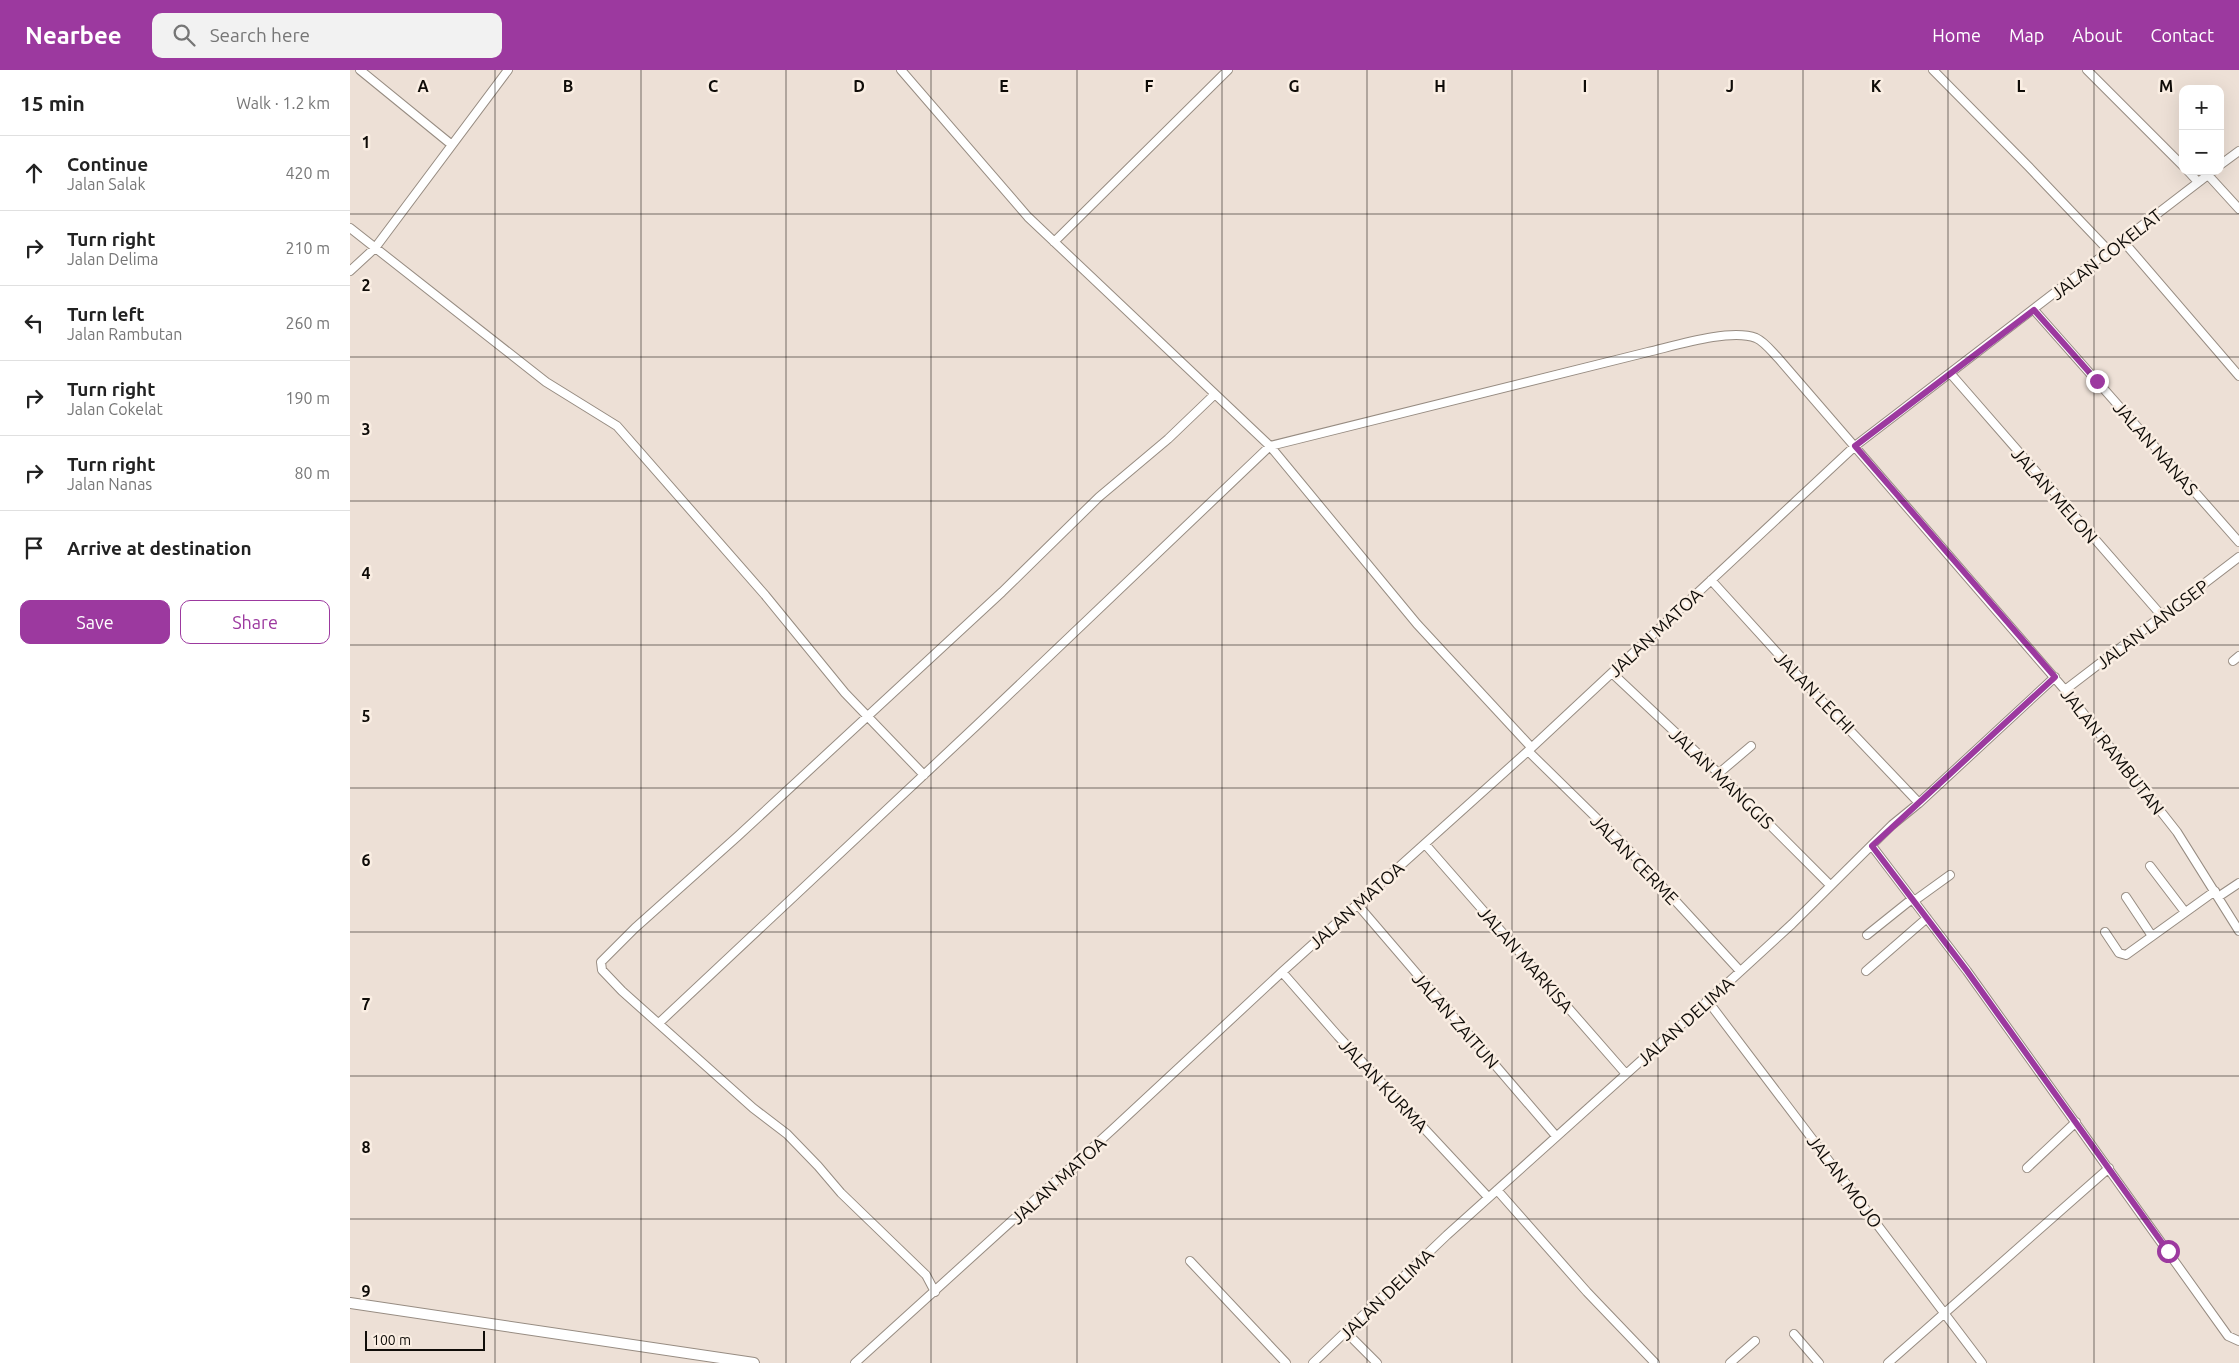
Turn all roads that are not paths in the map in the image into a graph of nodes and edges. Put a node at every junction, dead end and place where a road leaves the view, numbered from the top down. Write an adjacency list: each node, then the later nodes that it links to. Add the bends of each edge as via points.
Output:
1 (360, 70): 7 (street)
2 (508, 70): 7 (street)
3 (901, 70): 18 (street, JALAN CERME, via 1028,217)
4 (1228, 70): 18 (street)
5 (1933, 70): 20 (street)
6 (2087, 70): 9 (street)
7 (452, 145): 19 (street)
8 (2239, 151): 10 (street)
9 (2179, 162)
10 (2224, 163)
11 (2192, 175): 14 (street)
12 (2207, 175): 14 (street, JALAN COKELAT)
13 (2212, 175): 15 (street)
14 (2198, 182): 17 (street, JALAN COKELAT)
15 (2239, 209)
16 (350, 228): 19 (street)
17 (2123, 241): 20 (street, JALAN COKELAT); 24 (street)
18 (1054, 242): 25 (street, JALAN CERME)
19 (375, 248): 21 (street); 35 (street, via 546,382 616,426)
20 (2109, 251): 22 (street, JALAN COKELAT)
21 (350, 271)
22 (2034, 310): 23 (street, JALAN COKELAT); 28 (street, JALAN NANAS)
23 (1950, 373): 27 (street, JALAN COKELAT); 31 (street, JALAN MELON)
24 (2239, 376)
25 (1215, 394): 26 (street, JALAN CERME); 35 (street, via 1100,497)
26 (1270, 446): 27 (street, JALAN RAMBUTAN, via 1648,352 1733,336 1763,342); 37 (street, JALAN CERME, via 1417,624); 39 (street)
27 (1855, 446): 30 (street, JALAN MATOA); 33 (street, JALAN RAMBUTAN)
28 (2239, 542)
29 (2239, 557): 31 (street, JALAN LANGSEP)
30 (1710, 580): 32 (street, JALAN MATOA); 40 (street, JALAN LECHI)
31 (2162, 616): 34 (street, JALAN LANGSEP)
32 (1612, 672): 37 (street, JALAN MATOA); 38 (street, JALAN MANGGIS)
33 (2055, 677): 34 (street, JALAN RAMBUTAN); 40 (street, JALAN DELIMA)
34 (2065, 690): 47 (street, JALAN RAMBUTAN, via 2177,832)
35 (867, 717): 39 (street); 61 (street, via 634,928 601,962 601,967 616,984)
36 (1751, 746): 38 (street)
37 (1529, 749): 41 (street, JALAN MATOA); 58 (street, JALAN CERME, via 1624,845)
38 (1718, 774): 46 (street, JALAN MANGGIS)
39 (924, 775): 61 (street)
40 (1919, 803): 42 (street, JALAN DELIMA)
41 (1425, 844): 50 (street, JALAN MATOA); 62 (street, JALAN MARKISA)
42 (1872, 846): 46 (street, JALAN DELIMA); 49 (street)
43 (2150, 866): 51 (street)
44 (1950, 874): 49 (street)
45 (2239, 883): 47 (street)
46 (1830, 885): 58 (street, JALAN DELIMA)
47 (2216, 894): 51 (street); 53 (street, JALAN RAMBUTAN)
48 (2126, 897): 56 (street)
49 (1913, 900): 52 (street); 55 (street)
50 (1357, 904): 59 (street, JALAN MATOA); 64 (street, JALAN ZAITUN)
51 (2185, 912): 56 (street)
52 (1927, 918): 57 (street); 63 (street)
53 (2239, 931)
54 (2105, 932): 56 (street, via 2119,953 2124,955)
55 (1867, 935)
56 (2152, 936)
57 (1866, 970)
58 (1740, 971): 60 (street, JALAN DELIMA)
59 (1282, 972): 68 (street, JALAN KURMA); 70 (street, JALAN MATOA)
60 (1707, 1000): 62 (street, JALAN DELIMA); 72 (street, JALAN MOJO)
61 (659, 1023): 70 (street, via 753,1108 787,1134 841,1193 926,1274)
62 (1626, 1074): 64 (street, JALAN DELIMA)
63 (2076, 1122): 65 (street); 66 (street)
64 (1556, 1136): 67 (street, JALAN DELIMA)
65 (2027, 1168)
66 (2109, 1168): 72 (street); 76 (street, via 2228,1336)
67 (1497, 1190): 68 (street, JALAN DELIMA); 82 (street)
68 (1488, 1197): 73 (street, JALAN DELIMA)
69 (1190, 1261): 79 (street)
70 (935, 1292): 78 (street, JALAN MATOA)
71 (350, 1303): 77 (street)
72 (1944, 1311): 85 (street); 86 (street, JALAN MOJO)
73 (1346, 1332): 80 (street, JALAN DELIMA); 81 (street)
74 (1794, 1334): 84 (street)
75 (1755, 1341): 83 (street)
76 (2238, 1341)
77 (754, 1363)
78 (855, 1363)
79 (1286, 1363)
80 (1313, 1363)
81 (1377, 1363)
82 (1655, 1363)
83 (1730, 1363)
84 (1819, 1363)
85 (1888, 1363)
86 (1982, 1363)

